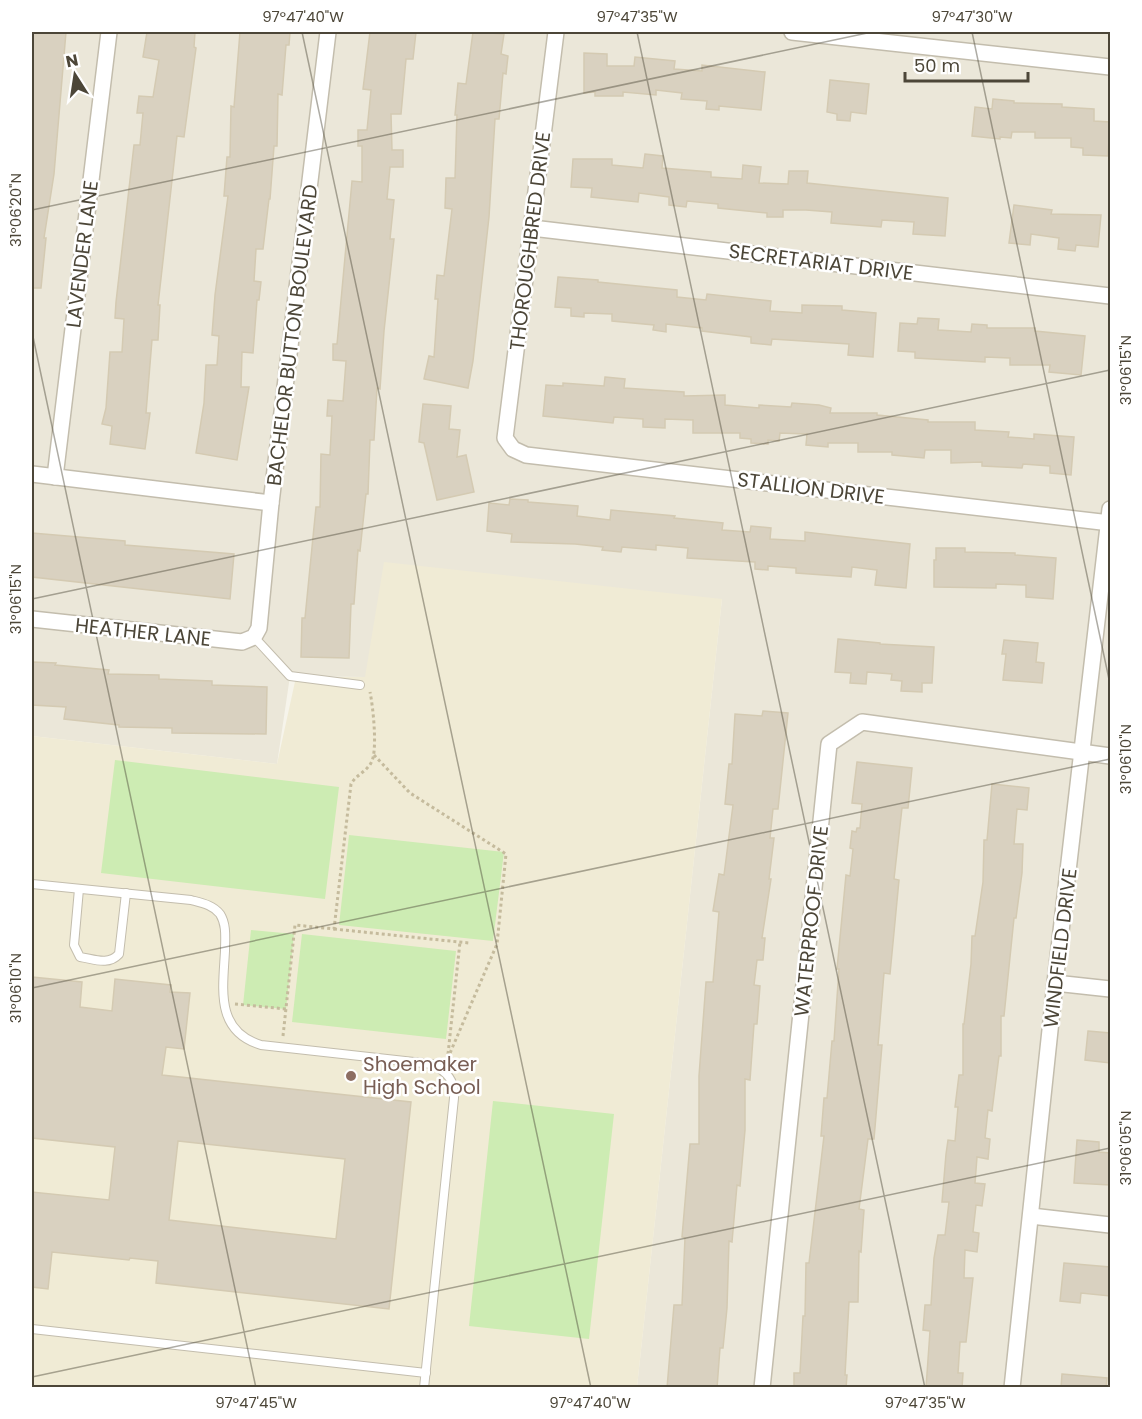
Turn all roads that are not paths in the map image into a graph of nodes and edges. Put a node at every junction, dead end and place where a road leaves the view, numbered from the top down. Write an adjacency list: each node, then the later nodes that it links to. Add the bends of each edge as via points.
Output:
1 (109, 32): 10 (street, LAVENDER LANE)
2 (328, 32): 11 (street, BACHELOR BUTTON BOULEVARD)
3 (555, 32): 6 (street, THOROUGHBRED DRIVE)
4 (792, 32): 5 (street)
5 (1110, 67)
6 (532, 228): 7 (street, SECRETARIAT DRIVE); 8 (street, THOROUGHBRED DRIVE, via 505,438)
7 (1110, 296)
8 (513, 448): 12 (street, STALLION DRIVE, via 526,455)
9 (32, 474): 10 (street)
10 (55, 477): 11 (street)
11 (272, 503): 14 (street, BACHELOR BUTTON BOULEVARD, via 259,628)
12 (1110, 519): 16 (street, WINDFIELD DRIVE)
13 (32, 619): 14 (street, HEATHER LANE, via 242,642)
14 (254, 637): 15 (lane, via 290,676)
15 (360, 685)
16 (1083, 753): 17 (street, WATERPROOF DRIVE); 21 (street, WINDFIELD DRIVE); 28 (street, WATERPROOF DRIVE, via 862,722 829,744)
17 (1110, 756)
18 (32, 884): 19 (lane)
19 (79, 889): 20 (lane); 20 (lane, via 76,952 80,957 106,961 114,960 118,954)
20 (126, 893): 26 (lane, via 191,900 209,905 219,913 226,934 224,1005 229,1021 246,1040 432,1064 450,1077 454,1098)
21 (1055, 982): 22 (street); 23 (street, WINDFIELD DRIVE)
22 (1110, 989)
23 (1031, 1216): 24 (street); 29 (street, WINDFIELD DRIVE)
24 (1110, 1225)
25 (32, 1329): 26 (lane)
26 (426, 1373): 27 (lane)
27 (424, 1388)
28 (762, 1388)
29 (1012, 1388)

